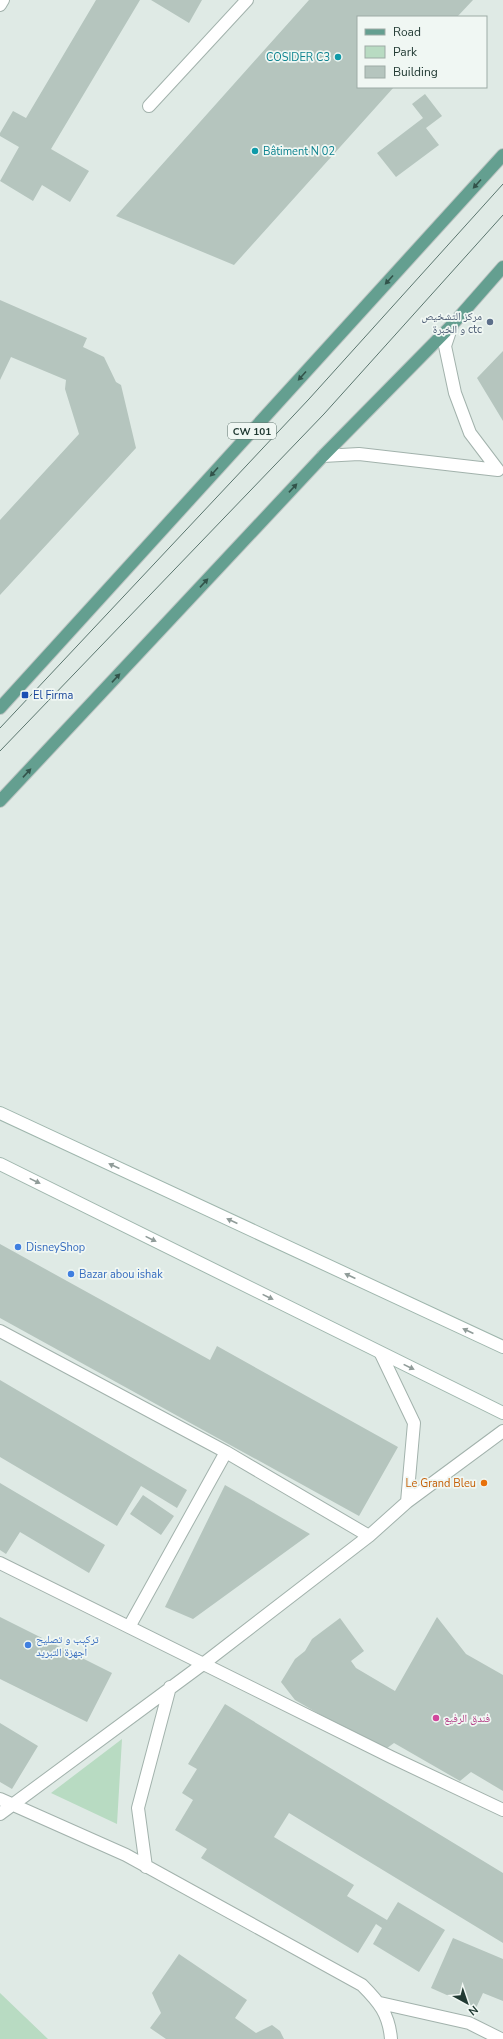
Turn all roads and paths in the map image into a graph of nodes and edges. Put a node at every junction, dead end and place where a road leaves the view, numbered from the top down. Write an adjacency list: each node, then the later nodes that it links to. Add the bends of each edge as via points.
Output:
1 (3, 0): 3 (street)
2 (247, 0): 4 (street)
3 (0, 5)
4 (149, 106)
5 (503, 155): 10 (main road, CW 101, one-way to 10)
6 (503, 268): 7 (main road)
7 (452, 325): 8 (main road); 9 (street, via 445,346 455,393 470,433)
8 (323, 456): 9 (street, via 359,454); 11 (main road, one-way to 8)
9 (500, 471)
10 (0, 708)
11 (0, 801)
12 (0, 1113): 15 (street, one-way to 12)
13 (0, 1164): 16 (street, one-way to 16)
14 (0, 1331): 19 (street)
15 (503, 1347)
16 (381, 1354): 17 (street, one-way to 17); 20 (street, via 414,1423)
17 (503, 1413)
18 (503, 1431): 20 (street)
19 (226, 1452): 21 (street); 23 (street)
20 (407, 1502): 21 (street)
21 (369, 1536): 24 (street)
22 (0, 1563): 23 (street)
23 (129, 1627): 24 (street)
24 (203, 1664): 25 (street); 28 (street)
25 (170, 1687): 27 (street); 30 (street, via 138,1808)
26 (0, 1799): 27 (street)
27 (12, 1805): 29 (street); 30 (street)
28 (503, 1810)
29 (0, 1814)
30 (146, 1867): 31 (street, via 362,1985)
31 (380, 2003): 32 (street); 33 (street, via 469,2023)
32 (391, 2039)
33 (501, 2039)

